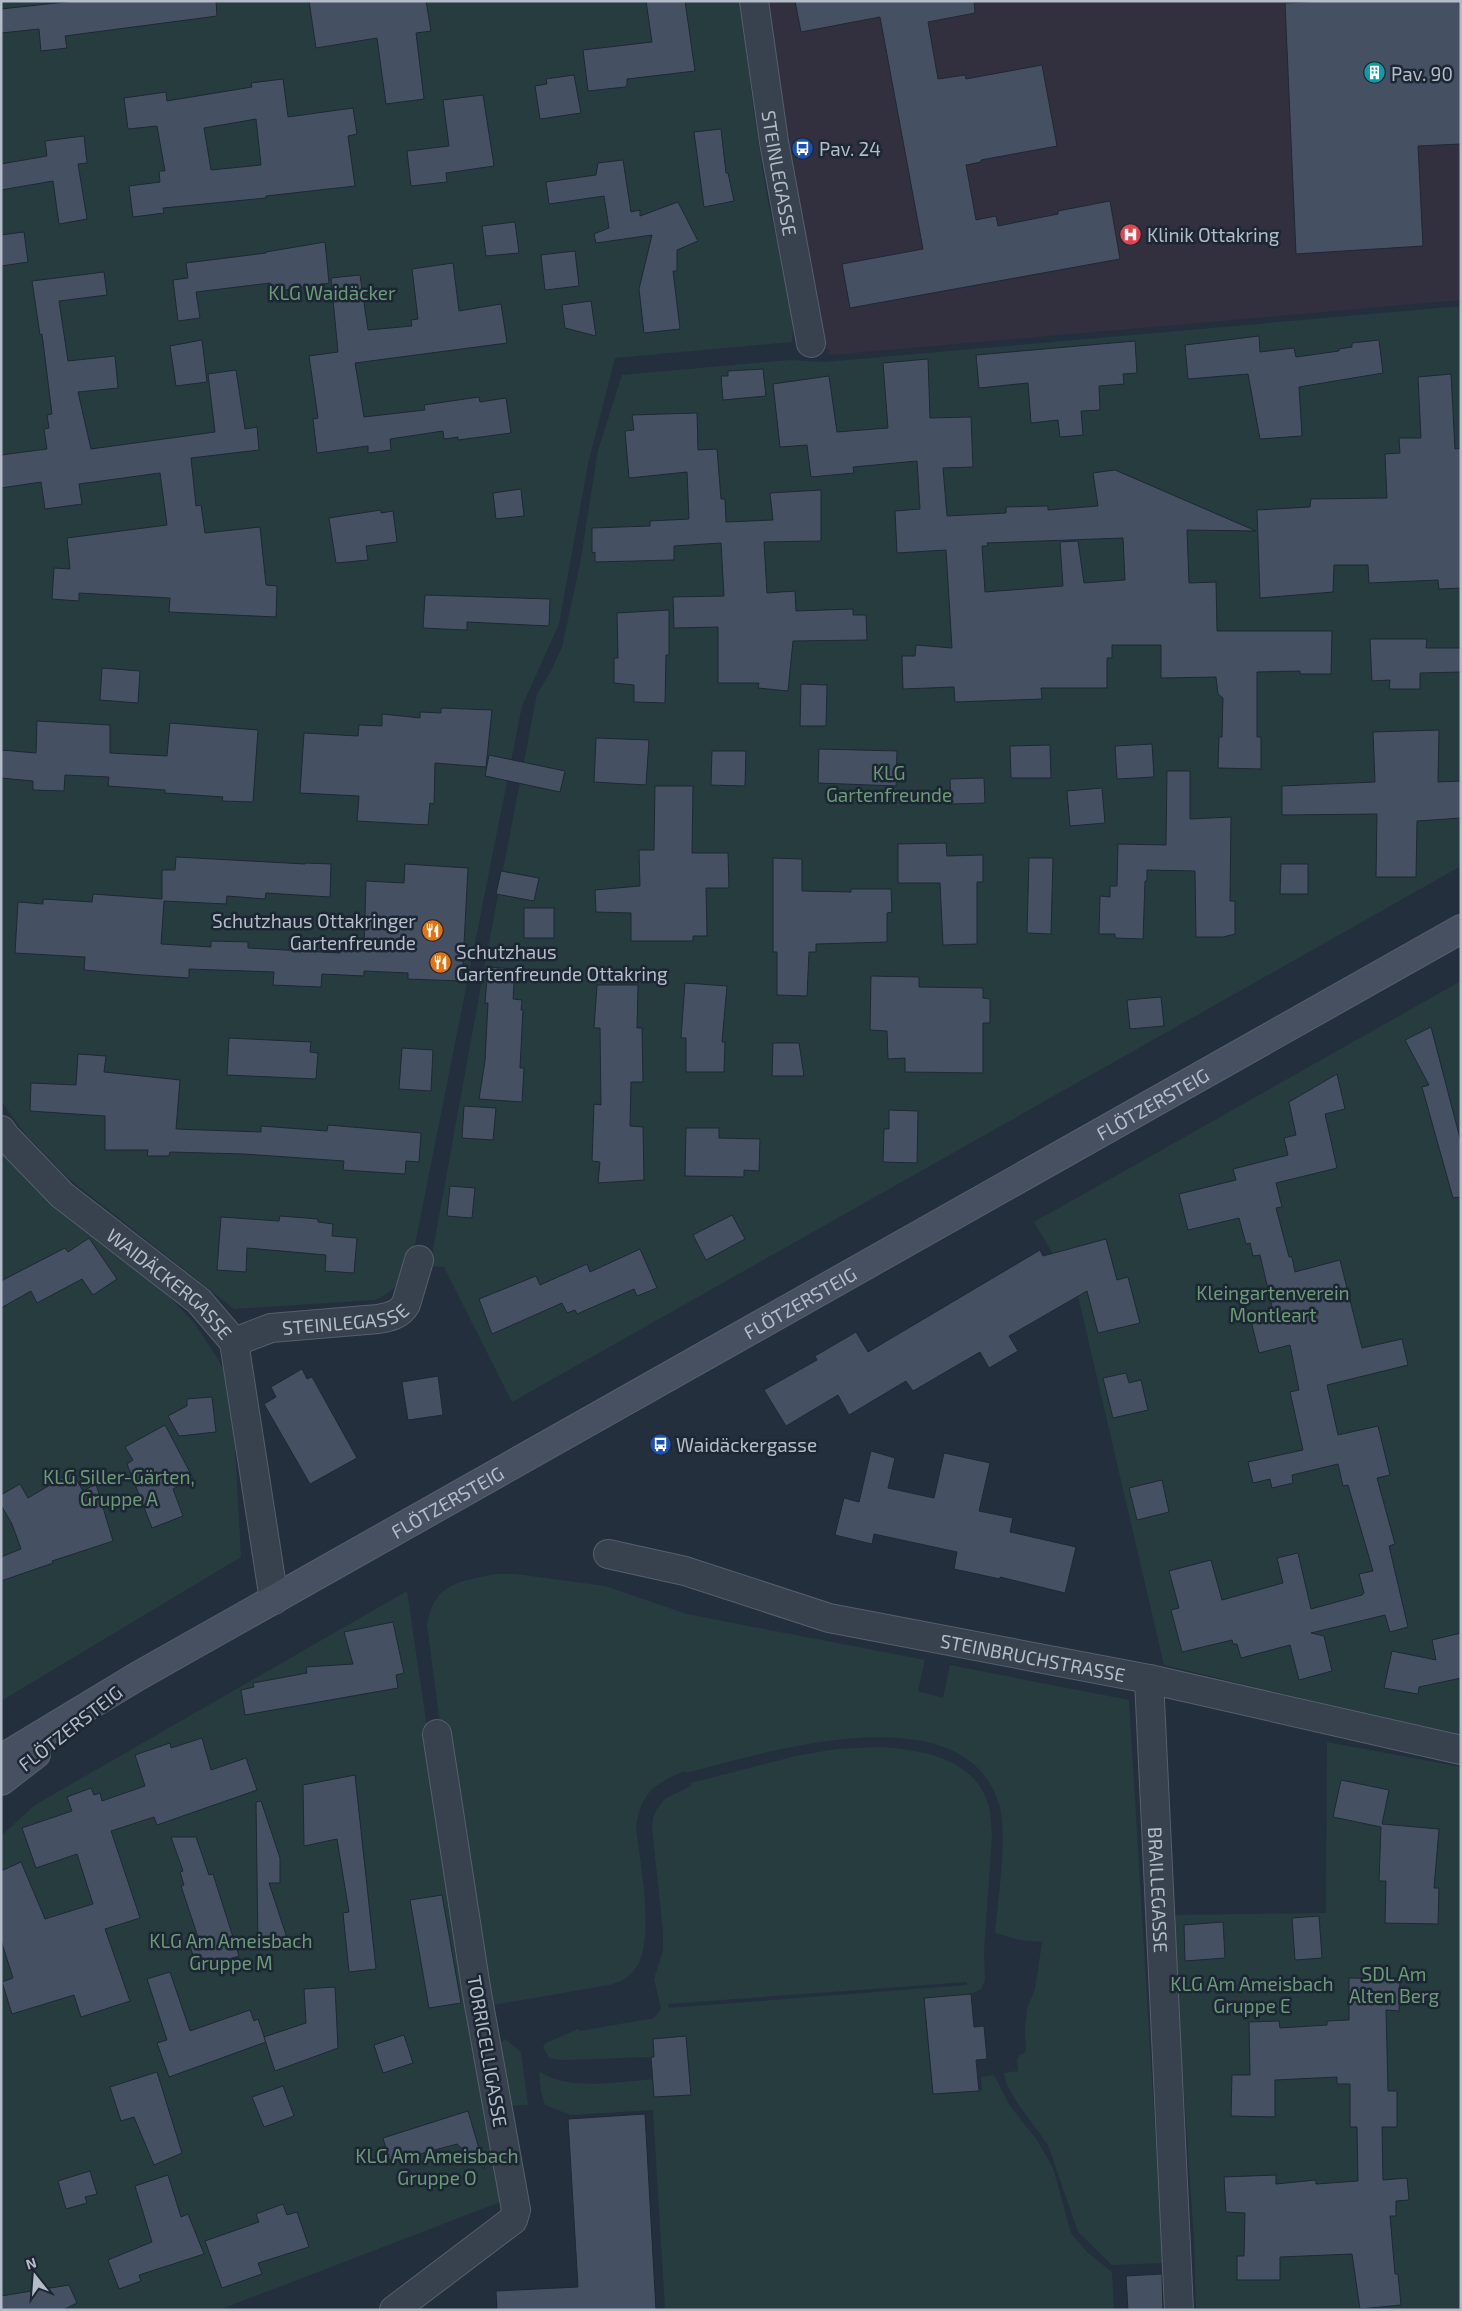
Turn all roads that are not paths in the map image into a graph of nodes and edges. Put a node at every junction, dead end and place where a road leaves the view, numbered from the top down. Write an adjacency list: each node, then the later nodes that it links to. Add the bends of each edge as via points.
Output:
1 (754, 1): 2 (street, STEINLEGASSE, via 774,142)
2 (811, 343)
3 (1461, 929): 8 (main road, FLÖTZERSTEIG)
4 (1, 1130): 6 (street, WAIDÄCKERGASSE, via 62,1195 198,1302)
5 (419, 1260): 6 (street, STEINLEGASSE, via 406,1304 402,1311 392,1316 271,1328)
6 (234, 1342): 8 (street, WAIDÄCKERGASSE)
7 (608, 1554): 10 (street, STEINBRUCHSTRASSE, via 685,1571 829,1618)
8 (274, 1600): 9 (main road, FLÖTZERSTEIG)
9 (138, 1676): 13 (main road, FLÖTZERSTEIG); 14 (main road, FLÖTZERSTEIG)
10 (1149, 1679): 12 (street, STEINBRUCHSTRASSE); 16 (street, BRAILLEGASSE)
11 (437, 1734): 15 (street, TORRICELLIGASSE, via 476,1988 516,2210 513,2220)
12 (1461, 1750)
13 (1, 1759)
14 (1, 1781)
15 (394, 2310)
16 (1179, 2310)

